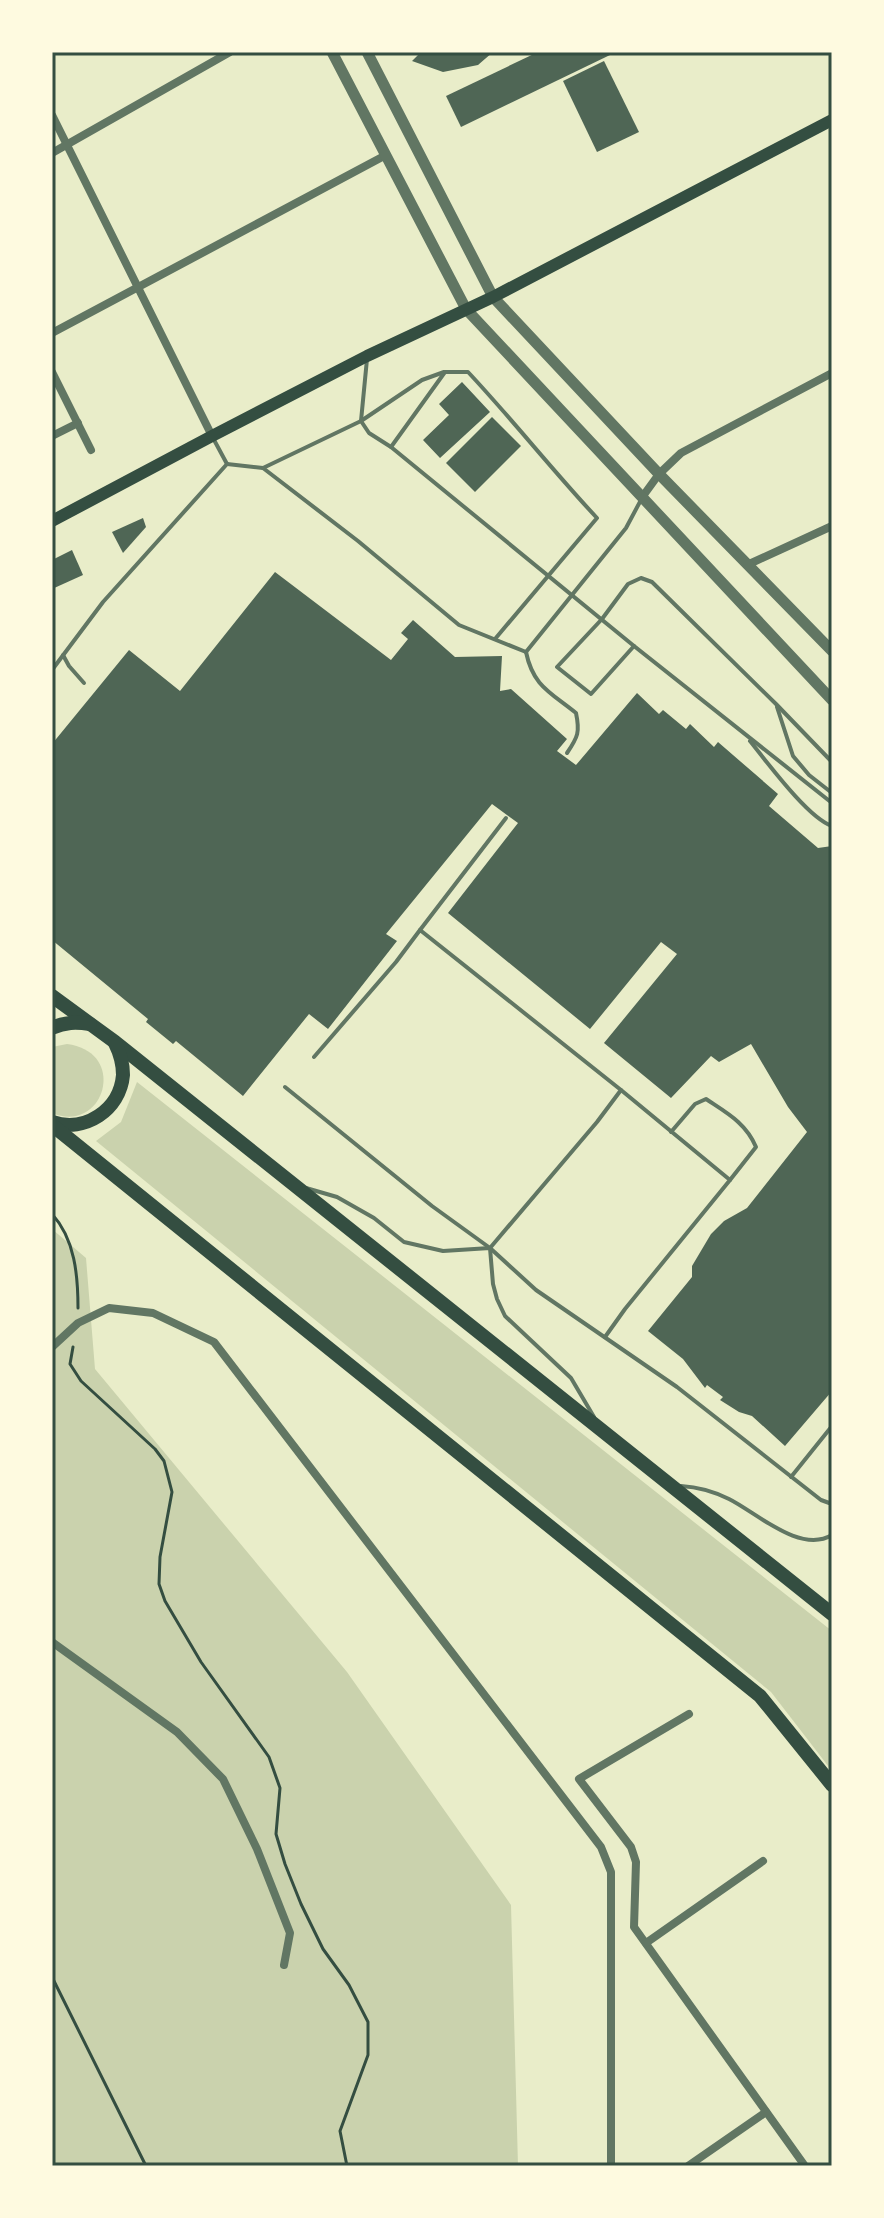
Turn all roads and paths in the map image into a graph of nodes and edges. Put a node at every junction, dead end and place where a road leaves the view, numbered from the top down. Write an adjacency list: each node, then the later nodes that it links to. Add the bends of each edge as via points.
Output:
1 (230, 52): 6 (street)
2 (332, 52): 8 (street)
3 (367, 52): 10 (street)
4 (52, 115): 6 (street)
5 (832, 120): 10 (main road)
6 (67, 144): 7 (street); 9 (street)
7 (52, 153)
8 (386, 155): 9 (street); 11 (street)
9 (138, 287): 12 (street); 20 (street)
10 (493, 297): 11 (main road); 25 (street)
11 (466, 309): 13 (main road); 26 (street)
12 (52, 333)
13 (367, 356): 17 (lane); 20 (main road)
14 (52, 372): 18 (street)
15 (445, 372): 17 (lane, via 422,380); 21 (lane); 30 (lane, via 468,372 597,518)
16 (832, 373): 25 (street, via 681,453)
17 (361, 421): 21 (lane); 24 (lane)
18 (78, 423): 19 (street); 22 (street)
19 (52, 436)
20 (212, 436): 23 (lane); 27 (main road)
21 (391, 447): 30 (lane)
22 (91, 450)
23 (227, 464): 24 (lane); 37 (lane, via 103,602)
24 (263, 468): 33 (lane, via 459,625)
25 (659, 474): 26 (street); 29 (street)
26 (643, 496): 31 (lane, via 626,528); 40 (street)
27 (52, 521)
28 (832, 526): 29 (street)
29 (747, 565): 35 (street)
30 (549, 576): 31 (lane); 33 (lane)
31 (572, 595): 32 (lane); 36 (lane)
32 (602, 619): 34 (lane); 34 (lane, via 557,667 591,694); 41 (lane, via 628,584 641,578 652,582)
33 (495, 639): 36 (lane)
34 (634, 646): 42 (lane)
35 (832, 651)
36 (526, 652): 43 (lane, via 538,683 576,713 577,738)
37 (63, 655): 38 (lane); 39 (lane)
38 (52, 670)
39 (84, 683)
40 (832, 700)
41 (776, 704): 44 (lane); 45 (lane, via 793,756)
42 (743, 733): 46 (lane); 48 (lane, via 778,776)
43 (567, 753)
44 (832, 762)
45 (832, 793)
46 (832, 803)
47 (506, 818): 49 (lane)
48 (832, 826)
49 (420, 930): 54 (lane); 56 (lane)
50 (52, 996): 51 (main road)
51 (91, 1024): 52 (main road); 53 (main road)
52 (52, 1028)
53 (115, 1042): 57 (main road, via 123,1072 114,1101 90,1121); 60 (main road)
54 (314, 1057)
55 (285, 1087): 62 (lane)
56 (621, 1090): 58 (lane); 62 (lane)
57 (52, 1123): 75 (main road, via 760,1696)
58 (671, 1132): 59 (lane); 59 (lane, via 706,1099 737,1119 756,1147)
59 (730, 1180): 64 (lane)
60 (290, 1184): 62 (lane, via 337,1197 404,1242 443,1251); 67 (main road)
61 (52, 1214): 63 (path, via 74,1260)
62 (490, 1248): 64 (lane, via 536,1290); 67 (lane, via 493,1284 505,1316 571,1378)
63 (78, 1323): 65 (street); 82 (path, via 70,1364 164,1461 172,1492 160,1557 159,1584 165,1601 269,1757 280,1788 276,1834 285,1864 323,1949 368,2022 368,2055 340,2131); 83 (street, via 109,1308 153,1313 214,1342 601,1847 611,1872)
64 (605, 1337): 68 (lane)
65 (52, 1347)
66 (832, 1426): 68 (lane)
67 (604, 1433): 69 (main road)
68 (791, 1477): 70 (lane)
69 (670, 1485): 71 (lane, via 700,1487 728,1498 795,1537 811,1541); 72 (main road)
70 (832, 1504)
71 (832, 1535)
72 (832, 1614)
73 (52, 1642): 78 (street, via 177,1732 223,1779 290,1933)
74 (689, 1714): 77 (street, via 579,1779 631,1847 636,1862 634,1927)
75 (832, 1785)
76 (763, 1861): 77 (street)
77 (646, 1943): 80 (street)
78 (284, 1965)
79 (52, 1977): 81 (path)
80 (766, 2112): 84 (street); 85 (street)
81 (146, 2166)
82 (347, 2166)
83 (611, 2166)
84 (688, 2166)
85 (805, 2166)

